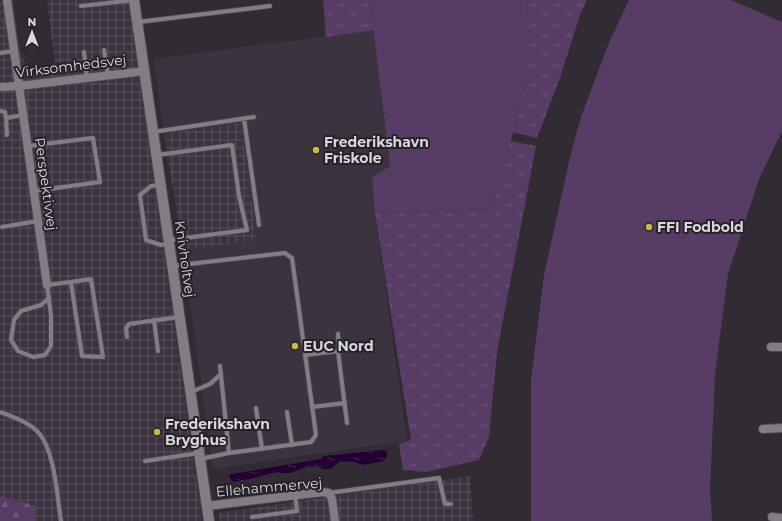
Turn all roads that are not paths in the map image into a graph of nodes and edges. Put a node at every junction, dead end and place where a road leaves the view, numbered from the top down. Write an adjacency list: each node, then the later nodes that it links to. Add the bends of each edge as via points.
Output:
1 (7, 0): 7 (street, Perspektivvej)
2 (134, 0): 3 (lane); 5 (street, Knivholtvej)
3 (81, 6)
4 (270, 6): 5 (lane)
5 (138, 22): 10 (street, Knivholtvej)
6 (104, 50): 11 (lane)
7 (13, 51): 9 (lane); 13 (street, Perspektivvej)
8 (84, 52): 12 (lane)
9 (0, 53)
10 (145, 71): 11 (street, Virksomhedsvej); 20 (street, Knivholtvej)
11 (108, 75): 12 (street, Virksomhedsvej)
12 (88, 78): 13 (street, Virksomhedsvej)
13 (19, 86): 14 (street, Virksomhedsvej); 16 (street, Perspektivvej)
14 (0, 87)
15 (0, 111): 18 (lane, via 5,112)
16 (23, 115): 18 (lane); 22 (street, Perspektivvej)
17 (254, 117): 19 (lane)
18 (6, 118): 21 (lane)
19 (244, 118): 20 (lane); 27 (lane)
20 (153, 132): 23 (street, Knivholtvej)
21 (7, 135)
22 (27, 146): 25 (street, Perspektivvej); 25 (lane, via 93,138 100,182)
23 (156, 155): 24 (street, Knivholtvej); 29 (lane, via 232,145 247,230)
24 (160, 185): 29 (street, Knivholtvej); 29 (lane, via 151,186 140,195 146,240 161,245)
25 (34, 191): 26 (street, Perspektivvej)
26 (38, 221): 28 (lane); 32 (street, Perspektivvej)
27 (259, 225)
28 (2, 227)
29 (169, 242): 30 (street, Knivholtvej)
30 (172, 266): 34 (street, Knivholtvej); 42 (lane, via 285,253 292,258)
31 (71, 282): 31 (lane, via 82,356 103,357 91,279); 32 (lane)
32 (47, 285): 33 (lane)
33 (49, 298): 33 (lane, via 41,305 21,311 14,320 11,340 18,351 33,357 45,355 51,346)
34 (179, 317): 35 (lane); 45 (street, Knivholtvej)
35 (154, 320): 37 (lane, via 128,324); 40 (lane)
36 (338, 334): 41 (lane)
37 (127, 337)
38 (771, 347): 39 (street)
39 (782, 347)
40 (158, 351)
41 (338, 351): 42 (lane); 46 (lane)
42 (305, 355): 47 (lane)
43 (220, 366): 44 (lane)
44 (221, 374): 45 (lane, via 210,384); 56 (lane)
45 (190, 392): 57 (street, Knivholtvej)
46 (345, 403): 47 (lane); 51 (lane)
47 (312, 407): 54 (lane, via 316,435 311,442)
48 (256, 408): 55 (lane)
49 (0, 412): 66 (lane, via 28,424 39,432 51,458)
50 (287, 412): 54 (lane)
51 (347, 423)
52 (782, 428): 53 (street)
53 (763, 429)
54 (292, 445): 55 (lane)
55 (262, 449): 56 (lane)
56 (229, 454): 57 (lane)
57 (200, 456): 58 (lane); 62 (street, Knivholtvej)
58 (145, 462)
59 (329, 493): 60 (street, Ellehammervej); 61 (lane, via 439,478 445,504); 68 (street, Ellehammervej)
60 (295, 496): 62 (street, Ellehammervej); 63 (lane, via 297,511)
61 (452, 504)
62 (207, 506): 67 (street, Knivholtvej)
63 (252, 517)
64 (772, 517): 65 (street)
65 (782, 518)
66 (61, 521)
67 (209, 521)
68 (335, 521)

